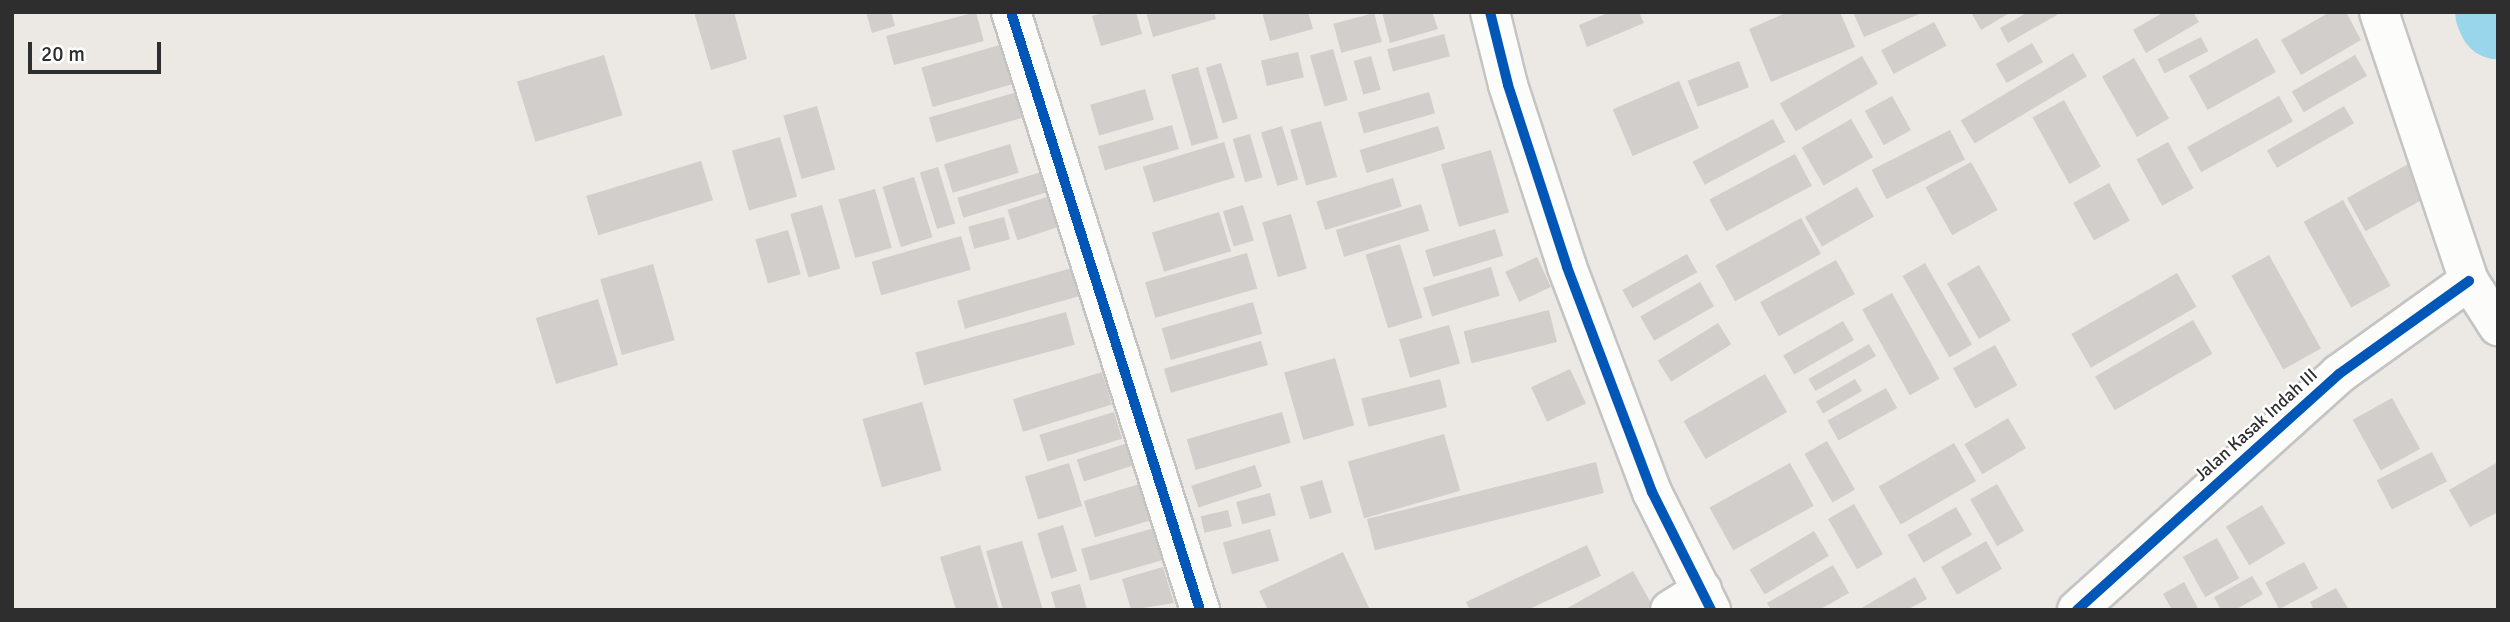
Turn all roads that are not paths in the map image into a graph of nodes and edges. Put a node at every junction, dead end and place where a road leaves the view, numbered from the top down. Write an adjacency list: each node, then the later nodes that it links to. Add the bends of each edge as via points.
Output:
1 (1011, 12): 7 (street)
2 (1490, 12): 6 (street, via 1508,85 1567,267 1653,492)
3 (2379, 12): 4 (street)
4 (2469, 281): 5 (street); 9 (street, Jalan Kasak Indah III, via 2339,374)
5 (2498, 326)
6 (1707, 600): 8 (street)
7 (1200, 610)
8 (1670, 610)
9 (2077, 610)

